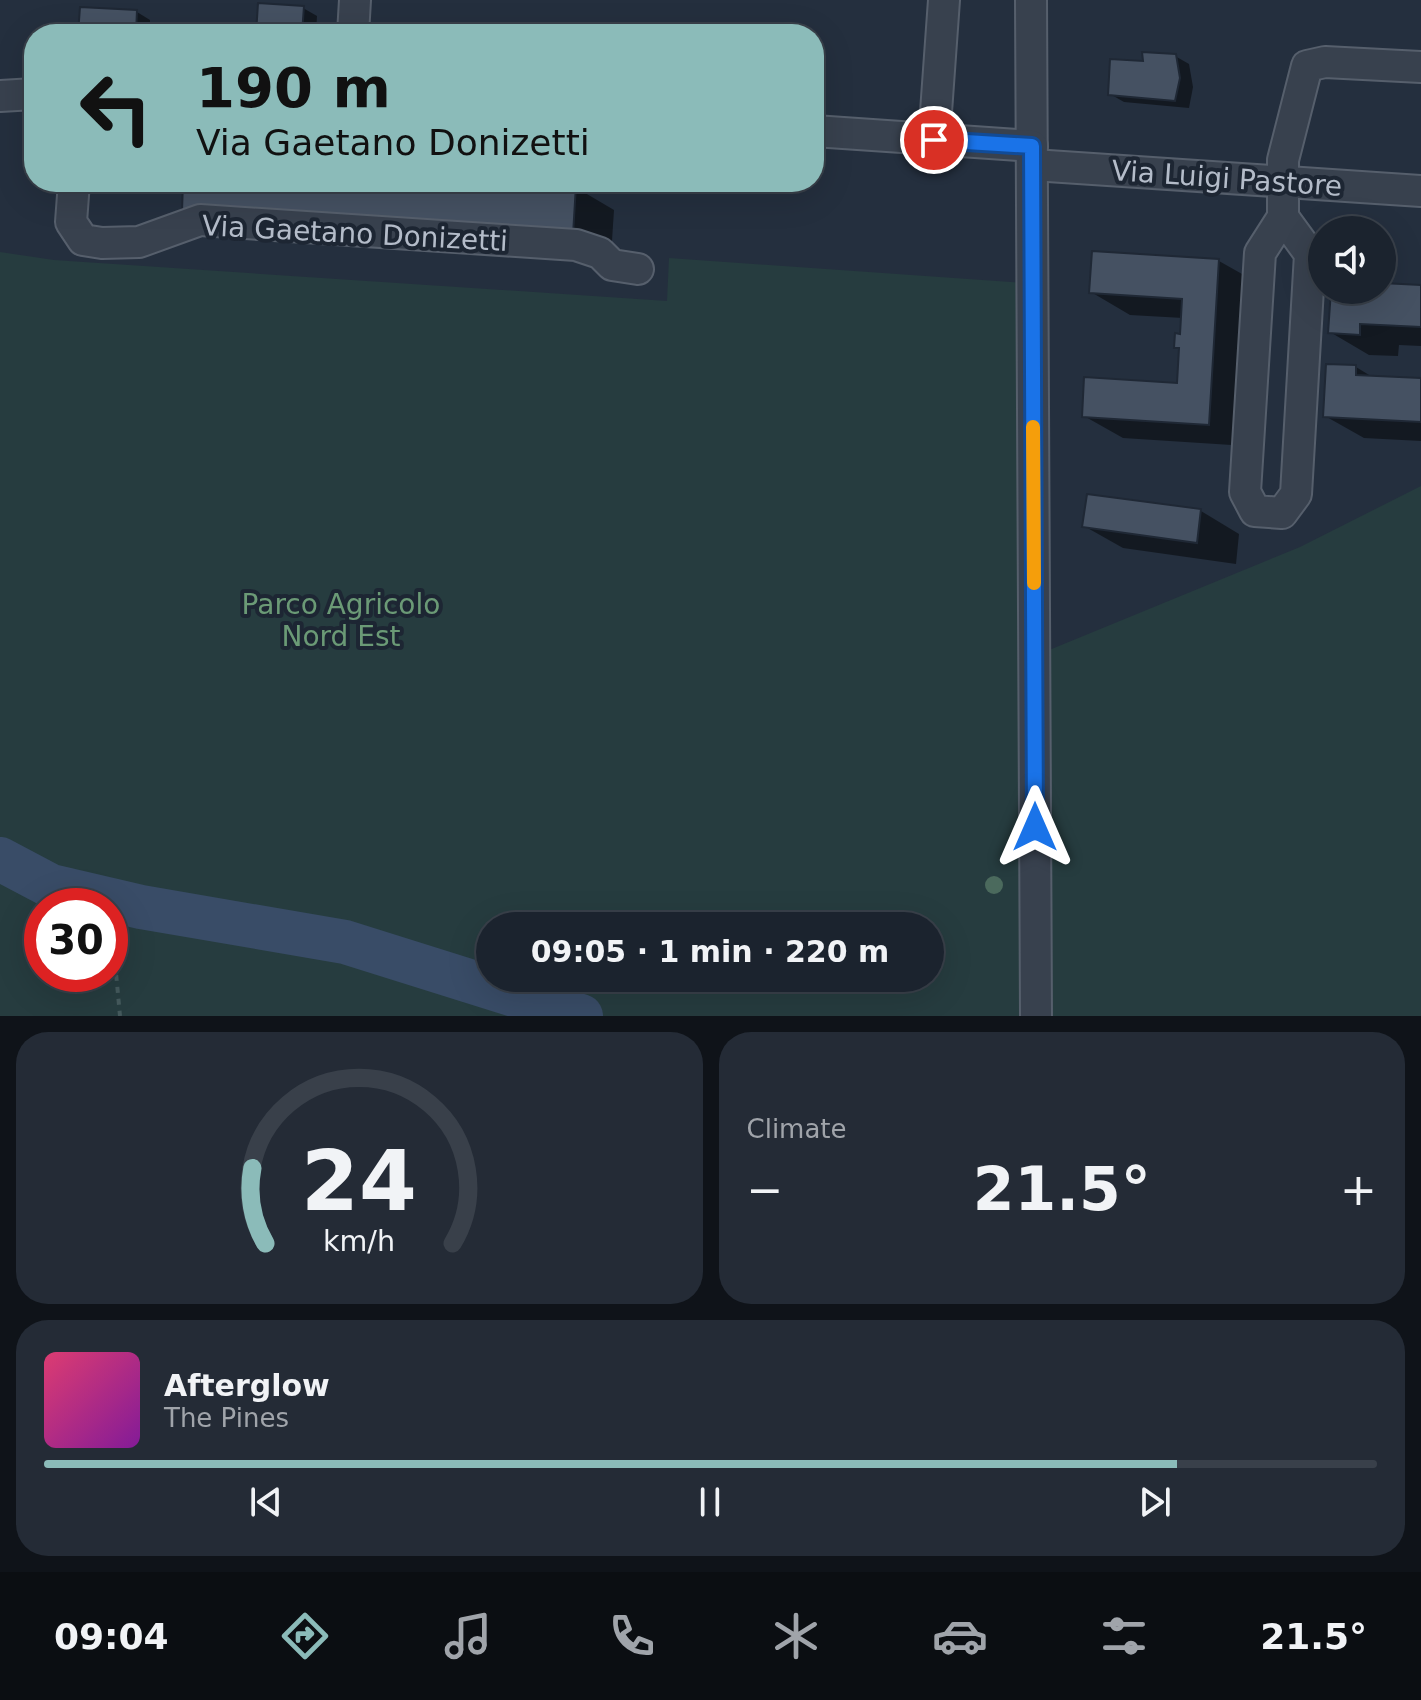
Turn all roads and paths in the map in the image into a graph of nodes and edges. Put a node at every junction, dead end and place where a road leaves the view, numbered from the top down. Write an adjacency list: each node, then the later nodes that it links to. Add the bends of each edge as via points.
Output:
1 (355, 0): 4 (street)
2 (944, 0): 9 (street)
3 (1031, 0): 10 (street)
4 (354, 24)
5 (1421, 67): 11 (street, via 1325,62 1307,66 1283,160)
6 (24, 95): 7 (street)
7 (0, 96)
8 (824, 132): 9 (street)
9 (934, 140): 10 (street)
10 (1032, 155): 11 (street, Via Luigi Pastore); 20 (street)
11 (1283, 181): 12 (street, Via Luigi Pastore); 14 (street)
12 (1421, 191)
13 (73, 192): 15 (street, Via Gaetano Donizetti, via 71,222 83,240 102,243 139,242 200,220 576,245 600,253 612,265)
14 (1283, 217): 16 (street, via 1260,253); 17 (street, via 1310,254)
15 (638, 269)
16 (1255, 336): 17 (street); 17 (street, via 1245,492 1255,511 1282,513 1296,494)
17 (1305, 338)
18 (118, 992): 19 (path)
19 (120, 1016)
20 (1036, 1016)

